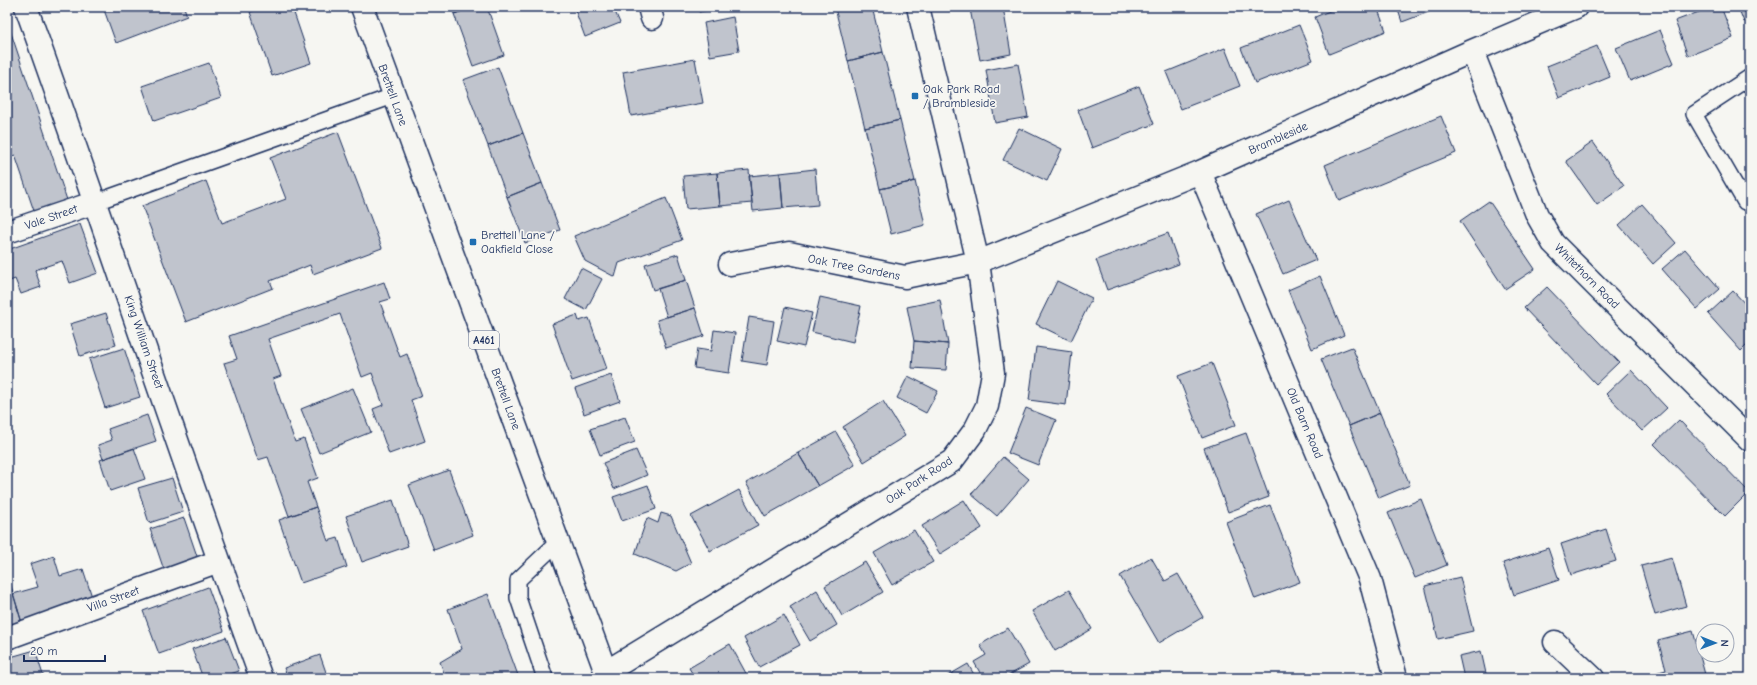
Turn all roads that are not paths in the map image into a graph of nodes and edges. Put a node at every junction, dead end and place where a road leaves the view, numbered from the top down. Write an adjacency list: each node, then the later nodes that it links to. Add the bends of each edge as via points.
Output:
1 (26, 7): 9 (street, King William Street)
2 (362, 7): 7 (street, Brettell Lane / A461)
3 (918, 7): 12 (street, Oak Park Road)
4 (1576, 7): 5 (street, Brambleside)
5 (1472, 51): 8 (street, Brambleside); 14 (street, Whitethorn Road, via 1537,215 1553,243)
6 (1750, 77): 10 (lane, via 1694,114)
7 (393, 96): 9 (lane); 15 (street, Brettell Lane / A461)
8 (1200, 172): 12 (street, Brambleside); 22 (street, Old Barn Road, via 1370,579)
9 (96, 202): 11 (street, Vale Street); 16 (street, King William Street)
10 (1745, 202)
11 (7, 232)
12 (978, 262): 13 (street, Oak Tree Gardens, via 905,277 789,253); 19 (street, Oak Park Road, via 993,373 987,406 975,430 952,461)
13 (730, 264)
14 (1750, 440)
15 (558, 542): 19 (street, Brettell Lane / A461); 21 (lane, via 518,580 518,598)
16 (219, 561): 17 (street, Villa Street); 20 (street, King William Street)
17 (7, 638)
18 (1555, 642): 23 (street)
19 (607, 675)
20 (261, 678)
21 (545, 678)
22 (1396, 678)
23 (1593, 678)

